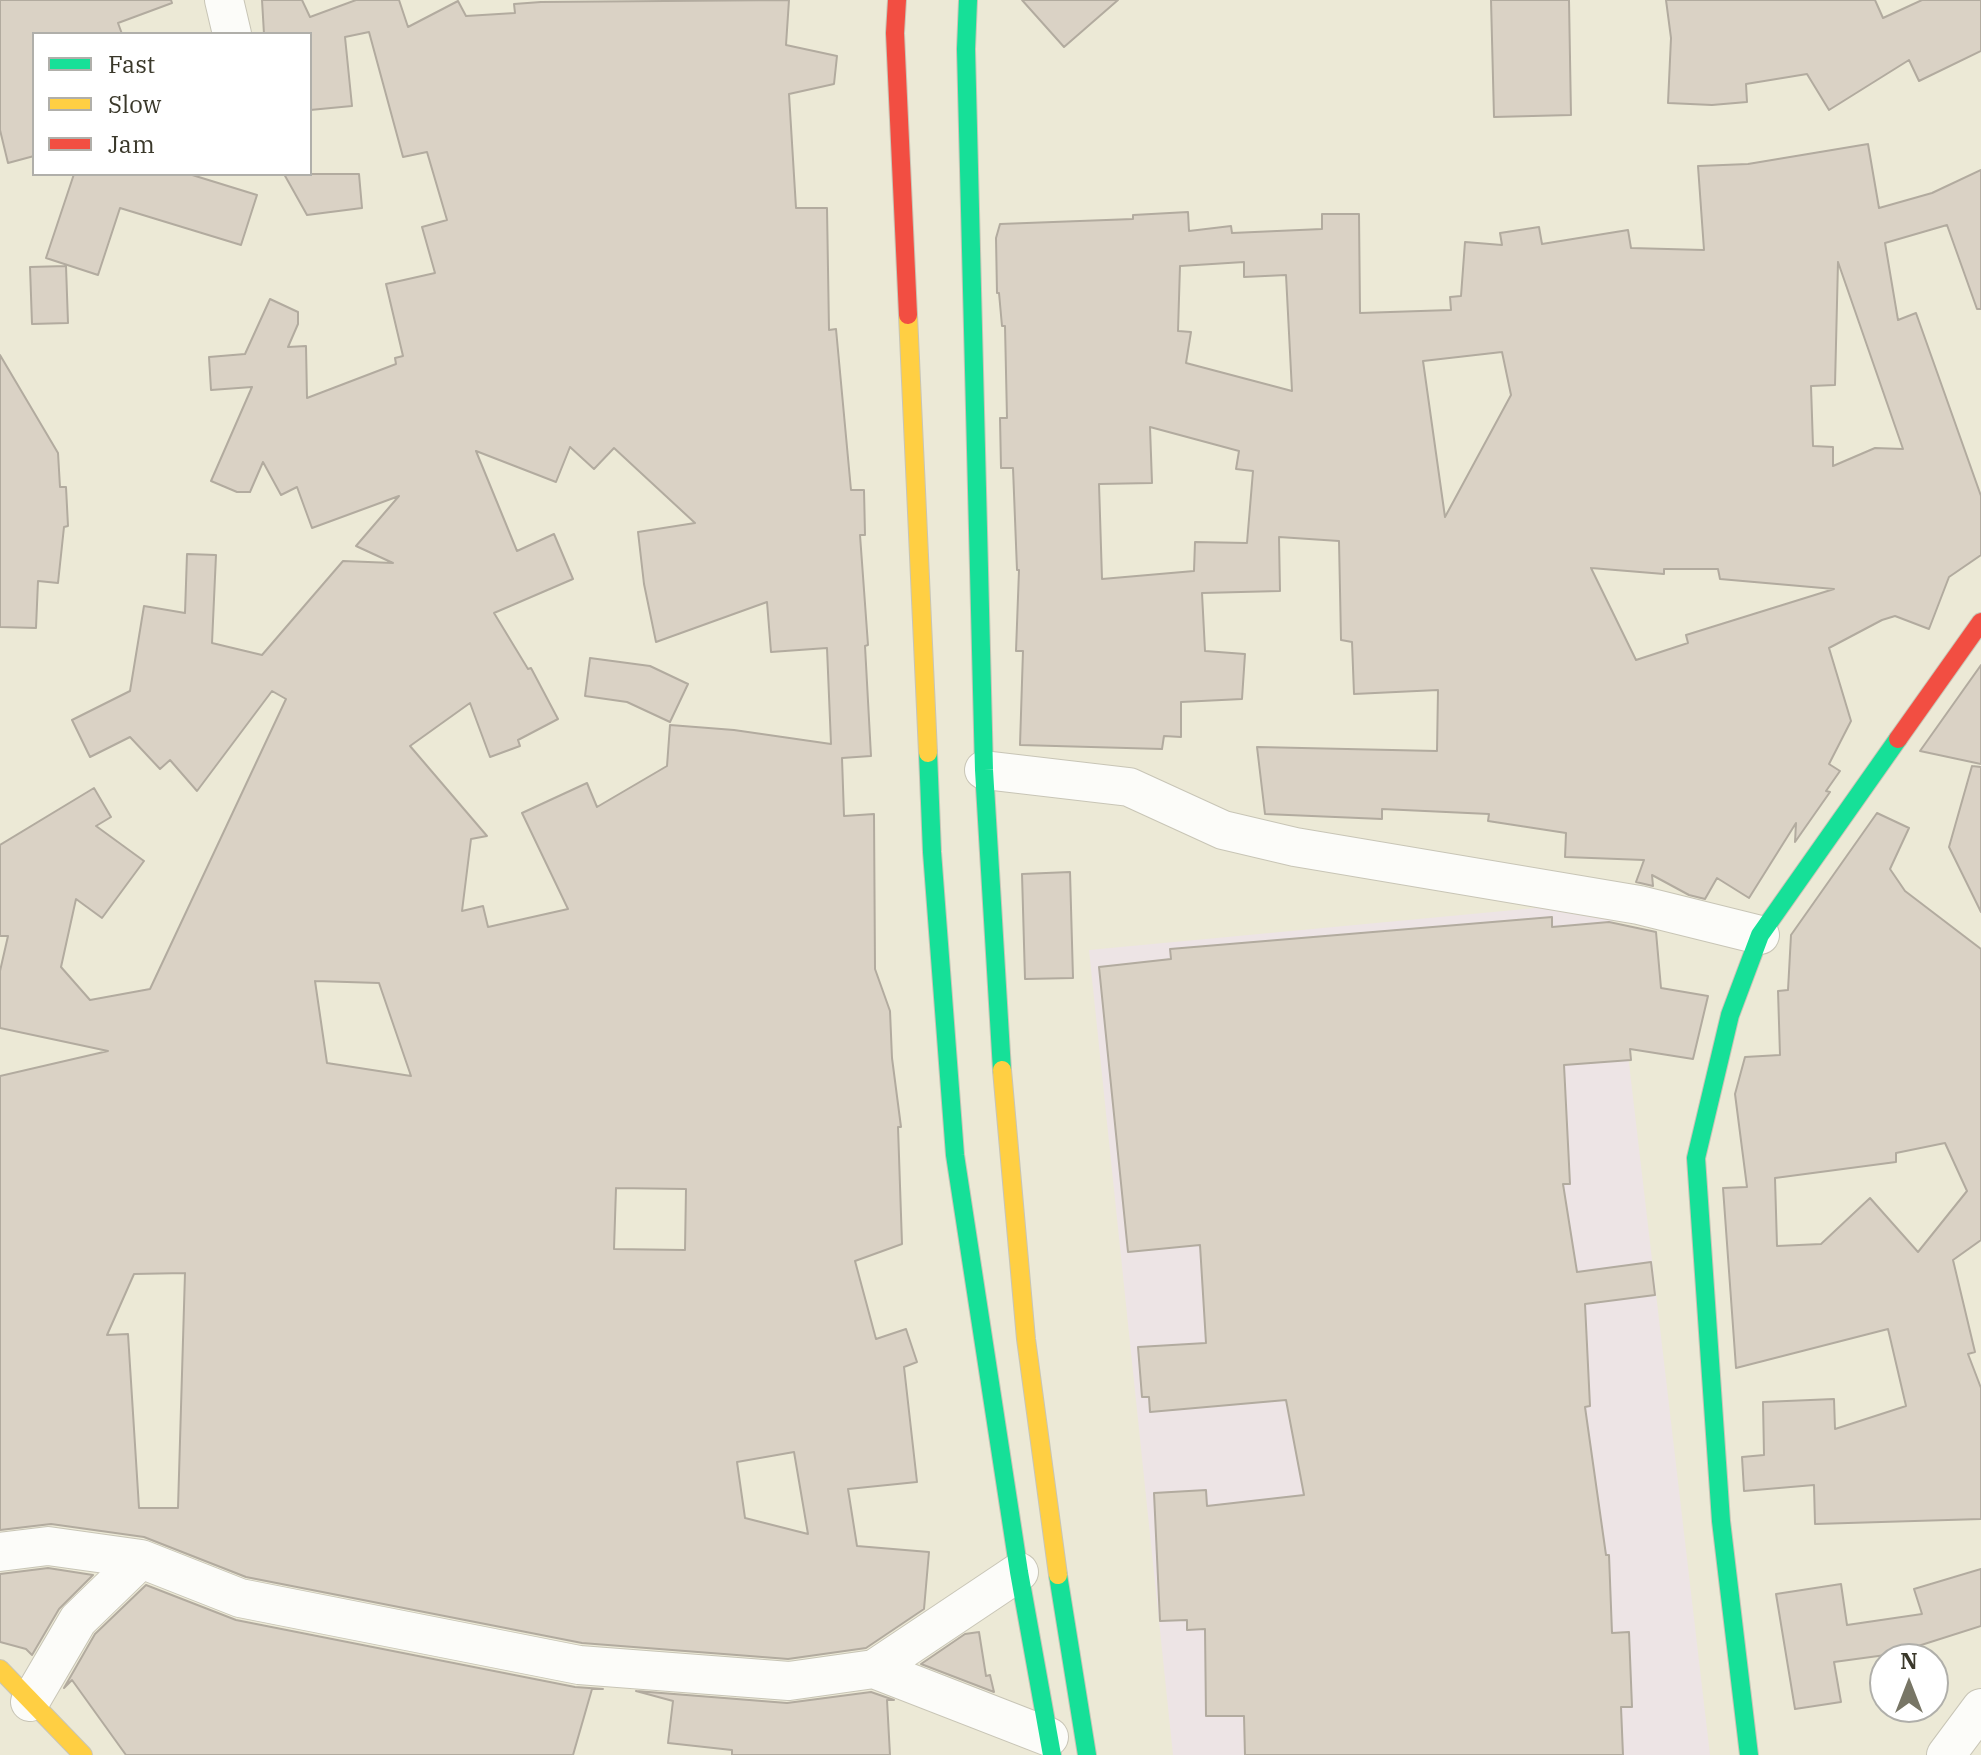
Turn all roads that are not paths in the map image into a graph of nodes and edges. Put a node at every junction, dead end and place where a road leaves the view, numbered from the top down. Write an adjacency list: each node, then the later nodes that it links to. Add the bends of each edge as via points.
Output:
1 (224, 0): 4 (street)
2 (897, 0): 10 (main road, via 932,836 955,1155)
3 (968, 0): 6 (main road)
4 (232, 32)
5 (1981, 622): 7 (main road)
6 (984, 770): 7 (street, via 1129,787 1238,834 1639,905); 17 (main road, via 1005,1113 1026,1339)
7 (1760, 935): 18 (main road, via 1730,1015 1696,1158 1721,1521)
8 (0, 1552): 9 (street, via 48,1546)
9 (141, 1559): 12 (street, via 240,1598 579,1665 789,1681); 13 (street, via 78,1620)
10 (1019, 1572): 12 (street); 15 (main road)
11 (0, 1669): 13 (main road)
12 (874, 1669): 15 (street)
13 (30, 1702): 16 (main road)
14 (1981, 1708): 19 (street)
15 (1050, 1746)
16 (83, 1755)
17 (1087, 1755)
18 (1749, 1755)
19 (1946, 1755)

